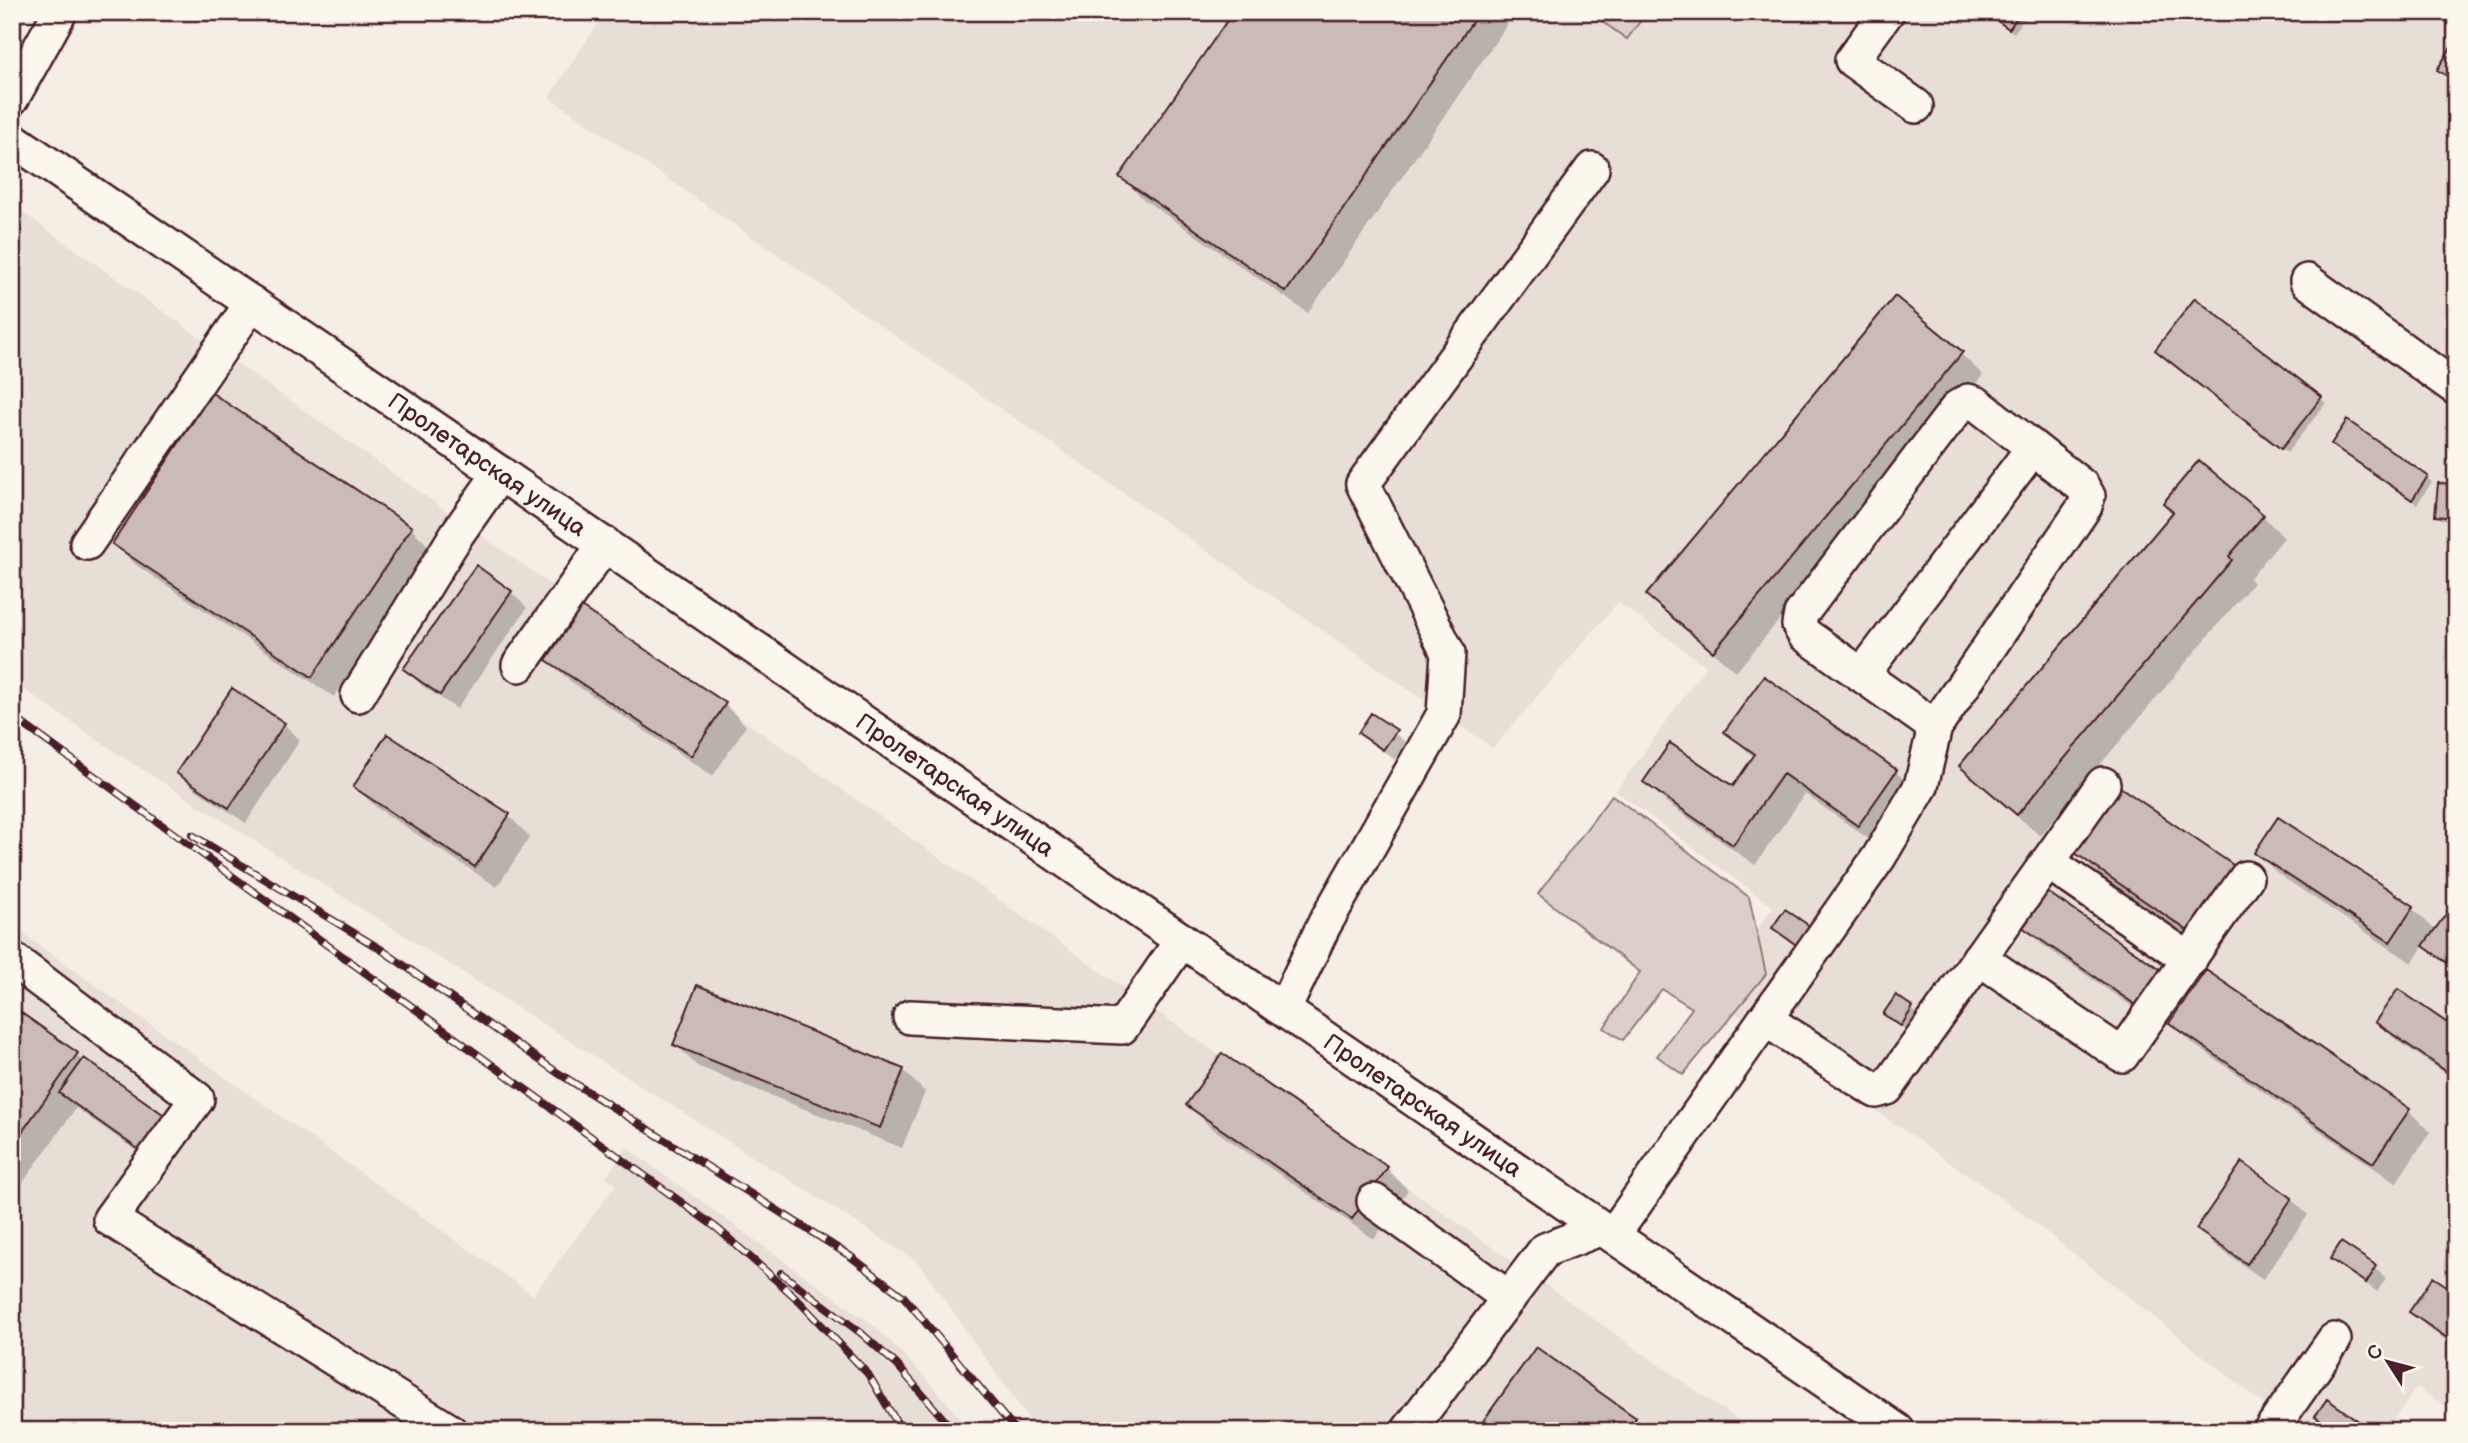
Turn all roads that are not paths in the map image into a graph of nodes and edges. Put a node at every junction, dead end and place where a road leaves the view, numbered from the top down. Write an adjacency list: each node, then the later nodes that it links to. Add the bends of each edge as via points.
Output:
1 (60, 12): 3 (street)
2 (1887, 12): 4 (street, via 1852,60)
3 (12, 98)
4 (1916, 106)
5 (12, 139): 8 (street, Пролетарская улица)
6 (1592, 169): 25 (street, via 1363,484 1448,653 1444,714 1324,925)
7 (2307, 281): 9 (street)
8 (252, 303): 11 (street, Пролетарская улица); 12 (street)
9 (2456, 388)
10 (2033, 448): 15 (street); 15 (street, via 1977,404 1968,401 1958,407 1801,614 1799,625 1804,634); 17 (street, via 2082,486 2088,495 2085,506)
11 (500, 472): 13 (street, Пролетарская улица); 16 (street)
12 (87, 543)
13 (605, 544): 14 (street); 21 (street, Пролетарская улица)
14 (519, 664)
15 (1862, 675): 17 (street)
16 (358, 695)
17 (1935, 727): 27 (street, via 1921,786 1879,858)
18 (2103, 784): 19 (street)
19 (2048, 862): 22 (street); 24 (street)
20 (2246, 878): 24 (street)
21 (1182, 940): 25 (street, Пролетарская улица); 26 (street, via 1122,1027)
22 (1979, 958): 24 (street, via 2122,1055); 27 (street, via 1882,1092)
23 (12, 959): 32 (street, via 197,1099 110,1219)
24 (2190, 960)
25 (1283, 1009): 29 (street, Пролетарская улица)
26 (910, 1017)
27 (1765, 1019): 29 (street)
28 (1374, 1201): 30 (street)
29 (1607, 1231): 30 (street, via 1545,1250); 34 (street, Пролетарская улица)
30 (1509, 1298): 33 (street)
31 (2334, 1340): 35 (street)
32 (450, 1431)
33 (1408, 1431)
34 (1898, 1431)
35 (2270, 1431)

